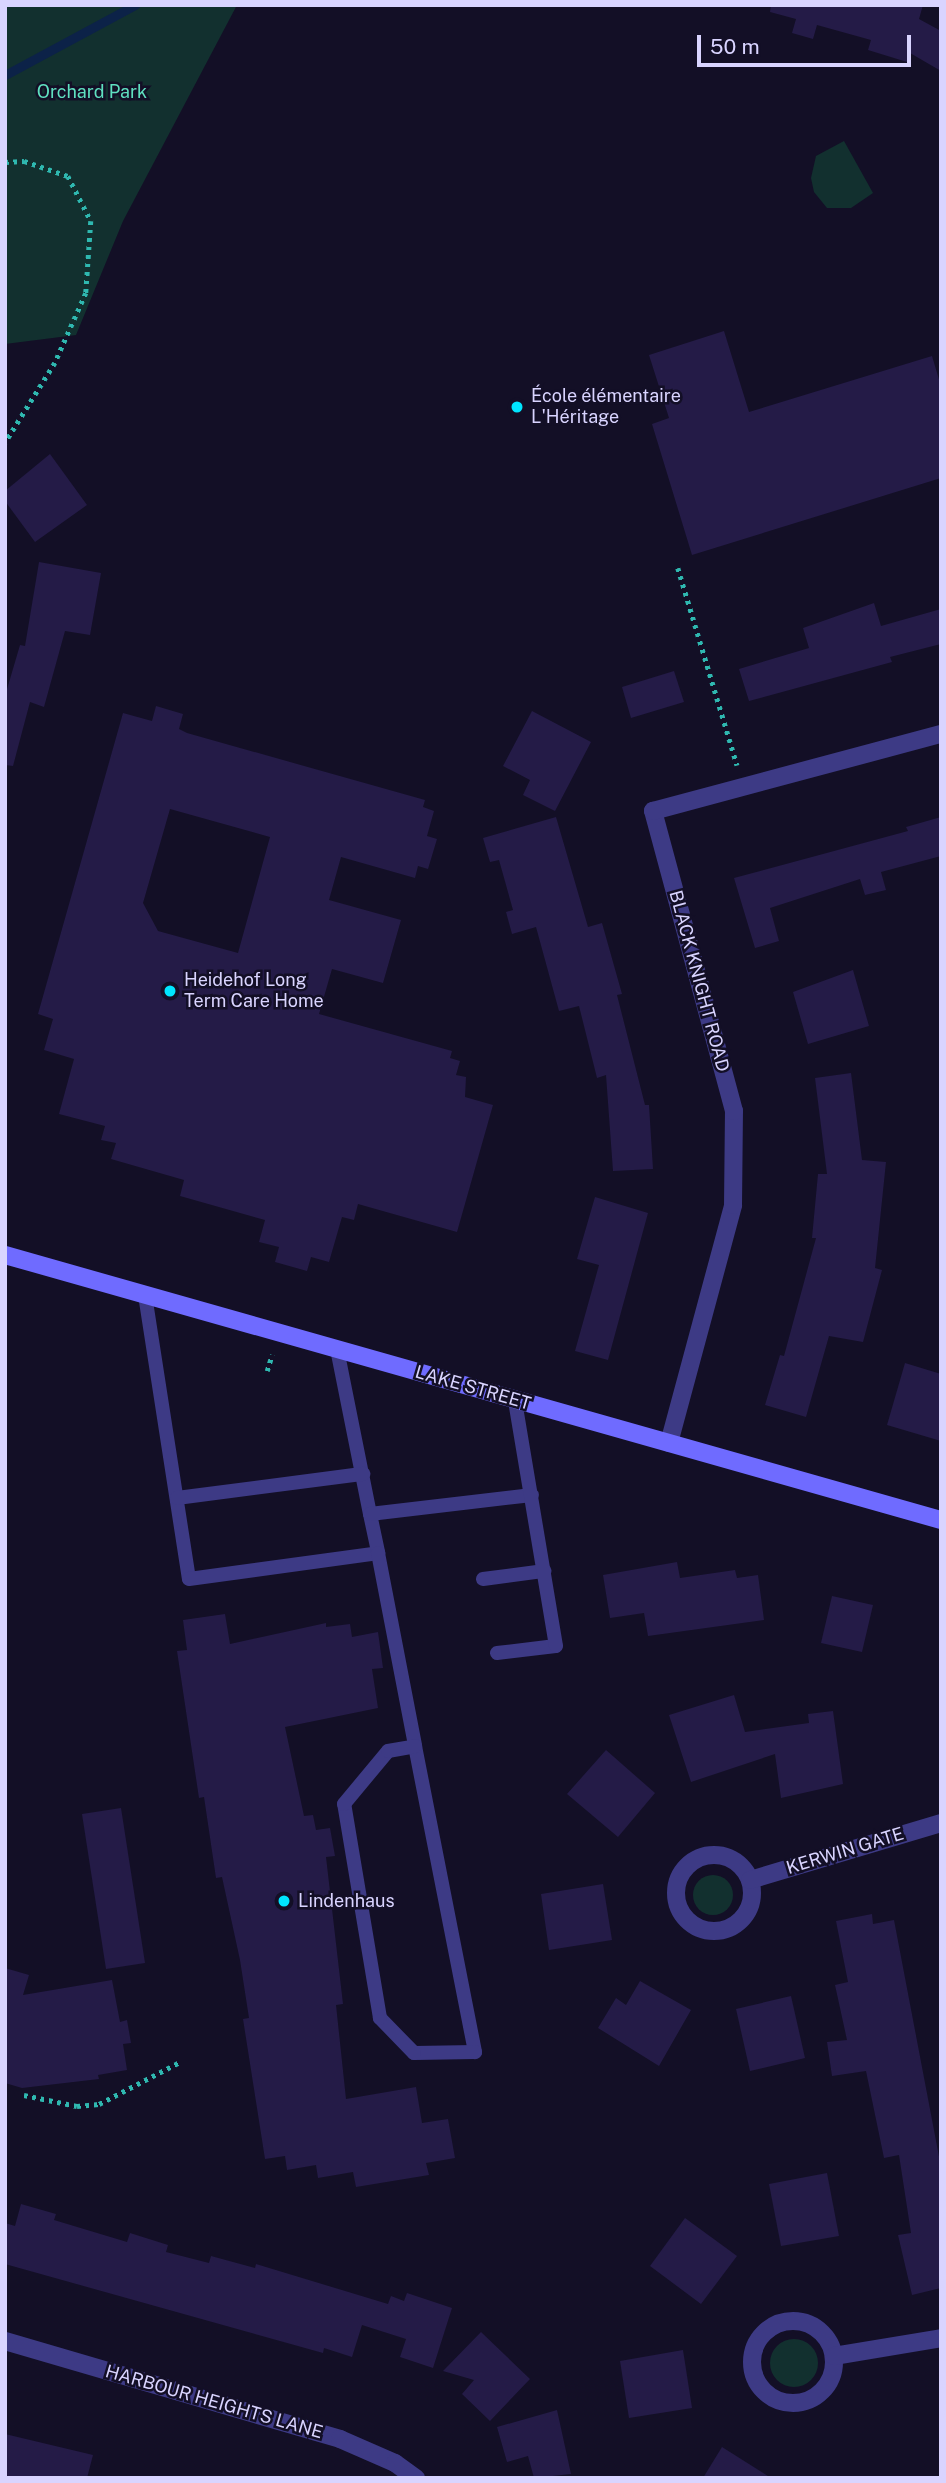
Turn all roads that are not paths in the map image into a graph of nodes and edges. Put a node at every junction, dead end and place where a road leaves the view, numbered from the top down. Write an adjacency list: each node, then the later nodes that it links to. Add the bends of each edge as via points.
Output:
1 (941, 734): 6 (street, BLACK KNIGHT ROAD, via 653,811 734,1111 733,1205)
2 (5, 1255): 3 (main road, LAKE STREET)
3 (145, 1295): 4 (main road, LAKE STREET); 9 (lane)
4 (337, 1349): 5 (main road, LAKE STREET); 7 (lane)
5 (515, 1400): 6 (main road, LAKE STREET); 8 (lane)
6 (669, 1443): 11 (main road, LAKE STREET)
7 (363, 1474): 9 (lane); 10 (lane)
8 (532, 1495): 10 (lane); 13 (lane)
9 (177, 1498): 12 (lane, via 189,1579)
10 (370, 1514): 12 (lane)
11 (941, 1520)
12 (378, 1553): 16 (lane)
13 (544, 1571): 14 (lane); 15 (lane, via 556,1646)
14 (483, 1579)
15 (496, 1653)
16 (415, 1746): 16 (lane, via 418,1759 475,2052 414,2053 380,2018 344,1804 388,1751)
17 (941, 1823): 18 (street, KERWIN GATE)
18 (750, 1880): 18 (street, via 744,1869 724,1856 700,1857 682,1872 676,1896 679,1908 696,1927 722,1931 734,1926 750,1906)
19 (941, 2338): 21 (street)
20 (5, 2341): 22 (street, HARBOUR HEIGHTS LANE, via 340,2439 396,2463)
21 (834, 2356): 21 (street, via 813,2325 787,2321 774,2326 756,2345 754,2372 769,2395 794,2403 819,2393 834,2370)
22 (416, 2478)

